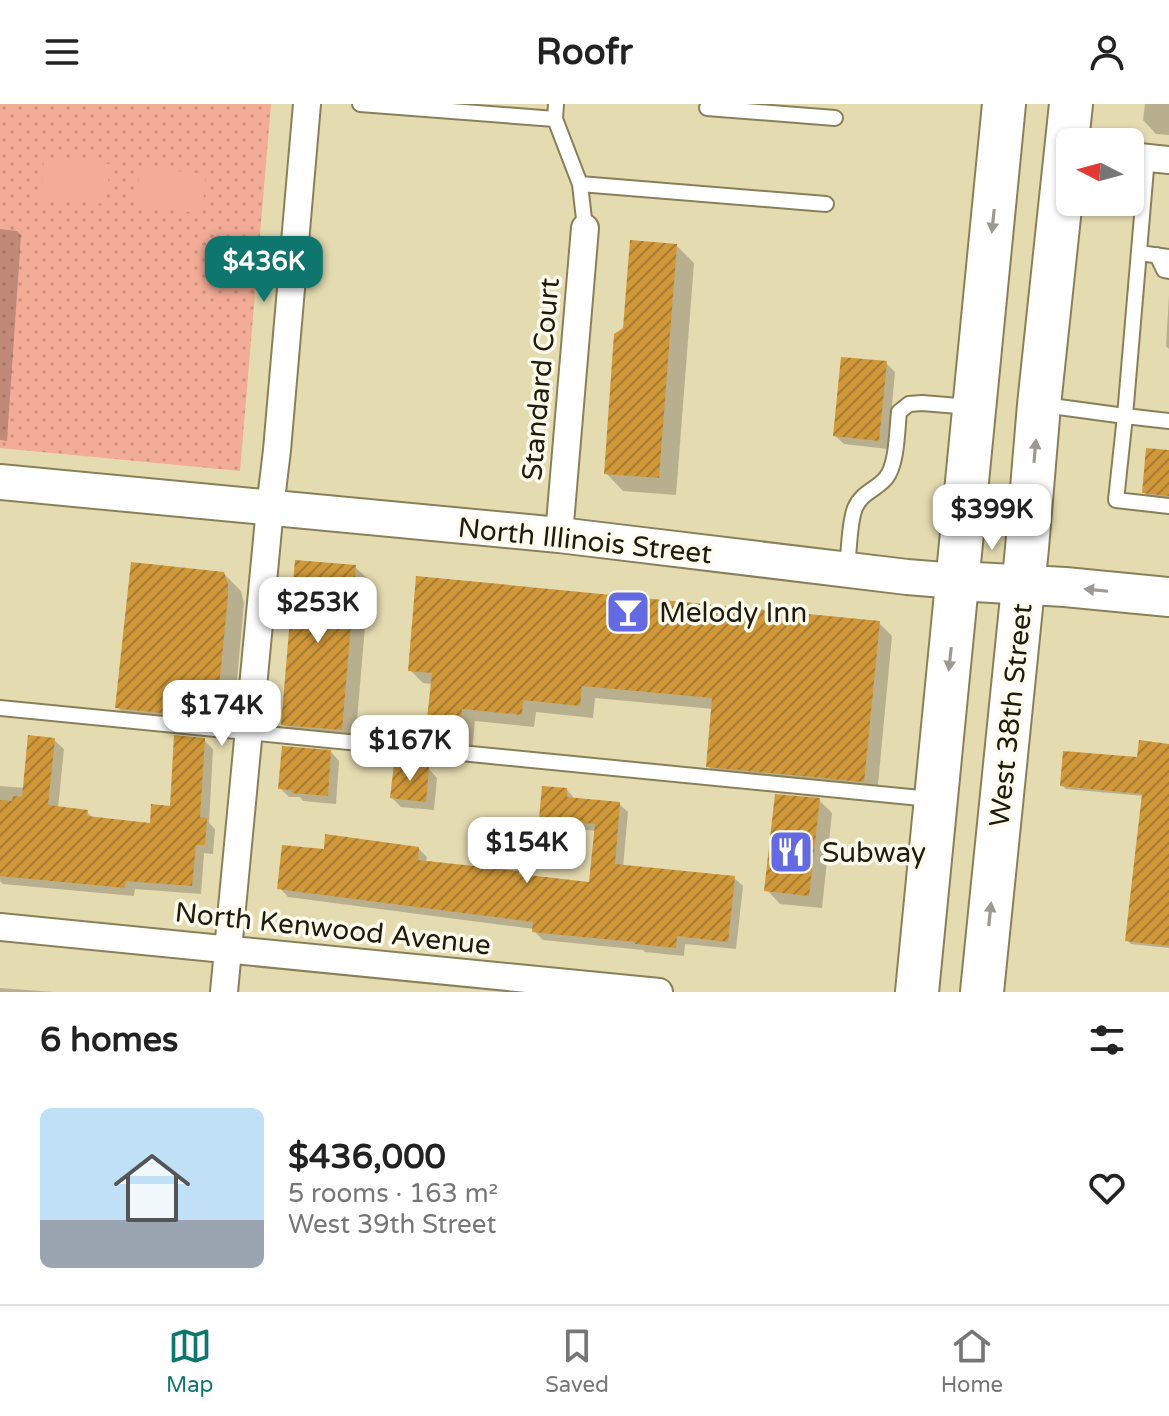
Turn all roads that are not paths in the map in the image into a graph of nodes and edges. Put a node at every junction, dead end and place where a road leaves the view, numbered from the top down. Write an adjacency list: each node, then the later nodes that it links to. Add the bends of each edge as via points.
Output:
1 (307, 104): 25 (street)
2 (360, 104): 6 (lane)
3 (1004, 104): 18 (main road, one-way to 18)
4 (1071, 104): 8 (main road, West 38th Street)
5 (707, 108): 7 (lane)
6 (555, 112): 10 (lane)
7 (835, 118)
8 (1069, 128)
9 (1149, 158): 14 (lane)
10 (580, 184): 11 (lane); 13 (lane)
11 (826, 204)
12 (1060, 216): 17 (main road, West 38th Street)
13 (585, 228): 26 (street, Standard Court)
14 (1139, 253): 15 (lane); 19 (lane)
15 (1163, 256): 16 (lane, via 1164,270)
16 (1169, 271)
17 (1039, 405): 19 (lane); 29 (main road, West 38th Street, one-way to 17)
18 (975, 407): 27 (lane, via 922,403 899,412 892,468 854,511); 28 (main road)
19 (1125, 416): 20 (lane); 24 (lane, via 1116,500)
20 (1169, 421)
21 (0, 482): 22 (lane); 25 (street, North Illinois Street)
22 (0, 493)
23 (1169, 497): 24 (lane)
24 (1168, 506)
25 (270, 508): 26 (street, North Illinois Street); 32 (street)
26 (559, 535): 27 (street, North Illinois Street)
27 (847, 570): 28 (street, North Illinois Street)
28 (957, 581): 29 (main road, North Illinois Street); 33 (main road, one-way to 33)
29 (1023, 585): 30 (main road, North Illinois Street, one-way to 29); 39 (main road, West 38th Street, one-way to 29)
30 (1169, 597)
31 (0, 708): 32 (lane)
32 (249, 732): 33 (lane); 35 (street)
33 (936, 799): 38 (main road)
34 (0, 927): 35 (street, North Kenwood Avenue)
35 (228, 950): 36 (street); 37 (street, North Kenwood Avenue)
36 (224, 992)
37 (659, 992)
38 (917, 992)
39 (982, 992)

